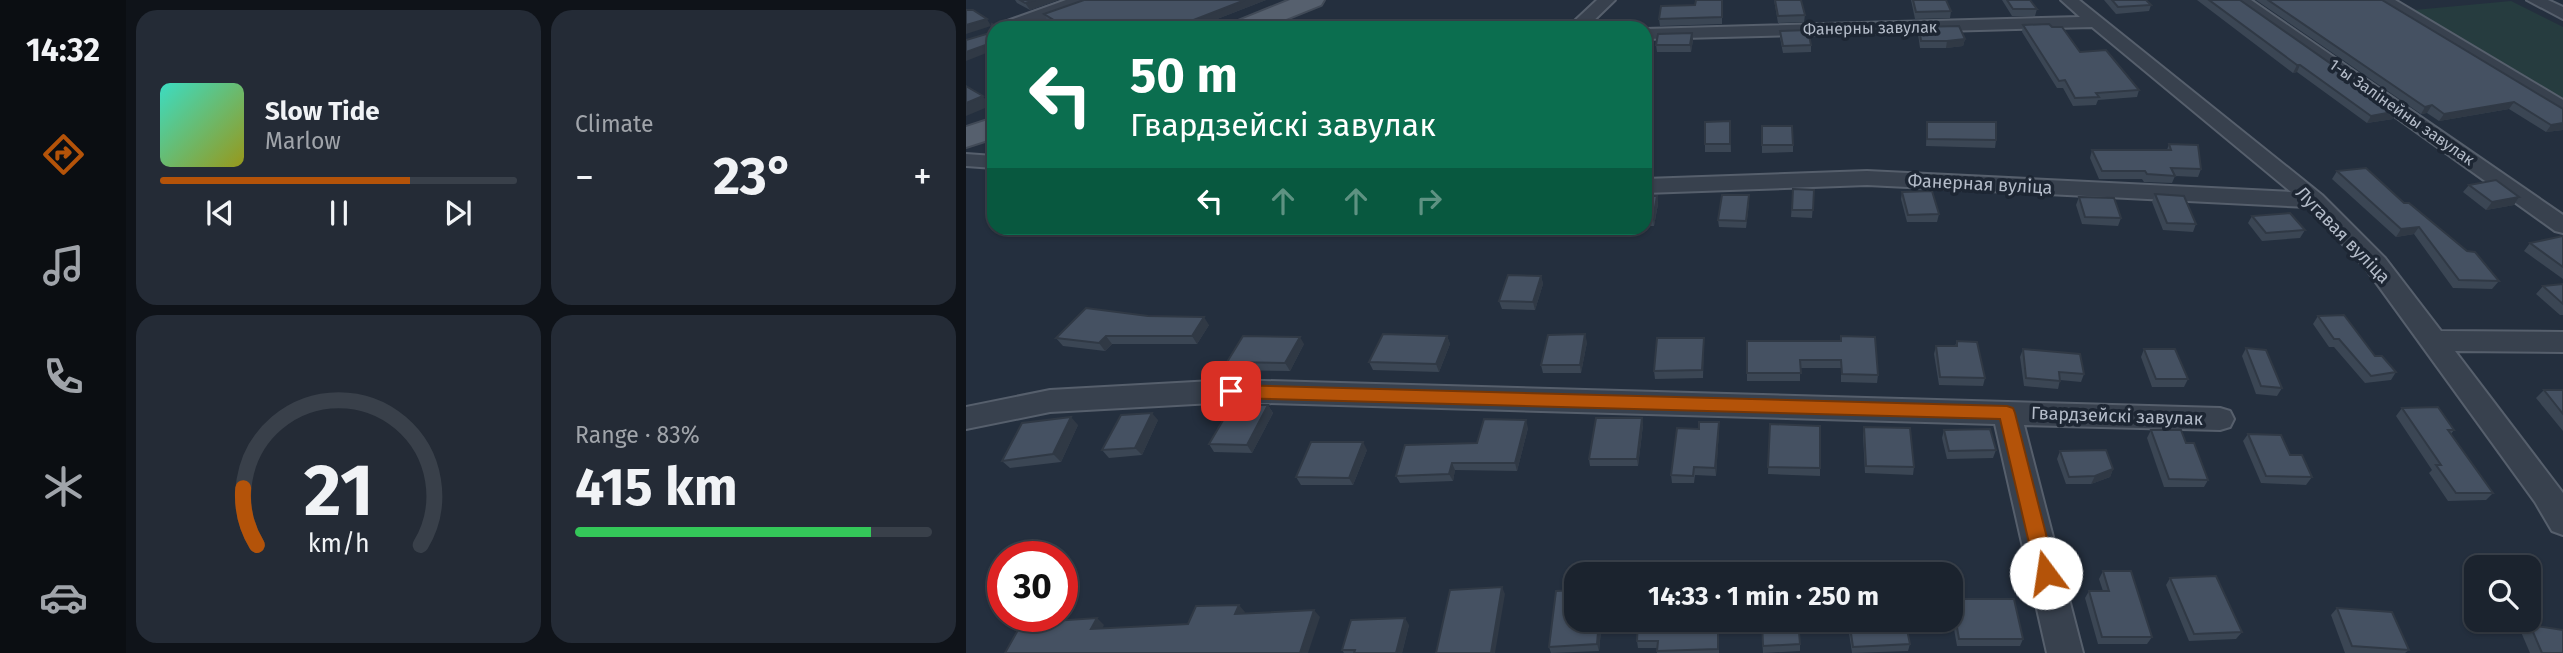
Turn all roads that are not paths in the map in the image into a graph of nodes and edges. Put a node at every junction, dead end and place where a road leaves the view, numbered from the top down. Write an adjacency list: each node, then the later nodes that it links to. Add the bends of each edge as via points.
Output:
1 (1082, 0): 9 (street)
2 (1312, 0): 10 (main road)
3 (1607, 0): 11 (street)
4 (2069, 0): 12 (street, Лугавая вуліца)
5 (2240, 0): 21 (street, 1-ы Залінейны завулак)
6 (2383, 0): 14 (street)
7 (2535, 0): 8 (street)
8 (2563, 14)
9 (1024, 21)
10 (1260, 21)
11 (1584, 21)
12 (2095, 22): 13 (street, Фанерны завулак); 20 (street, Лугавая вуліца)
13 (1652, 34)
14 (2563, 108)
15 (987, 130): 16 (main road)
16 (966, 138)
17 (966, 160): 18 (street)
18 (987, 162)
19 (1652, 186): 20 (street, Фанерная вуліца, via 1867,178)
20 (2314, 200): 22 (street, Лугавая вуліца, via 2376,264)
21 (2563, 226)
22 (2435, 341): 23 (street); 27 (street, Лугавая вуліца)
23 (2563, 342)
24 (2007, 413): 25 (street, Гвардзейскі завулак, via 1231,391 1050,401); 26 (street, Гвардзейскі завулак); 28 (street)
25 (966, 418)
26 (2220, 419)
27 (2563, 521)
28 (2065, 653)

